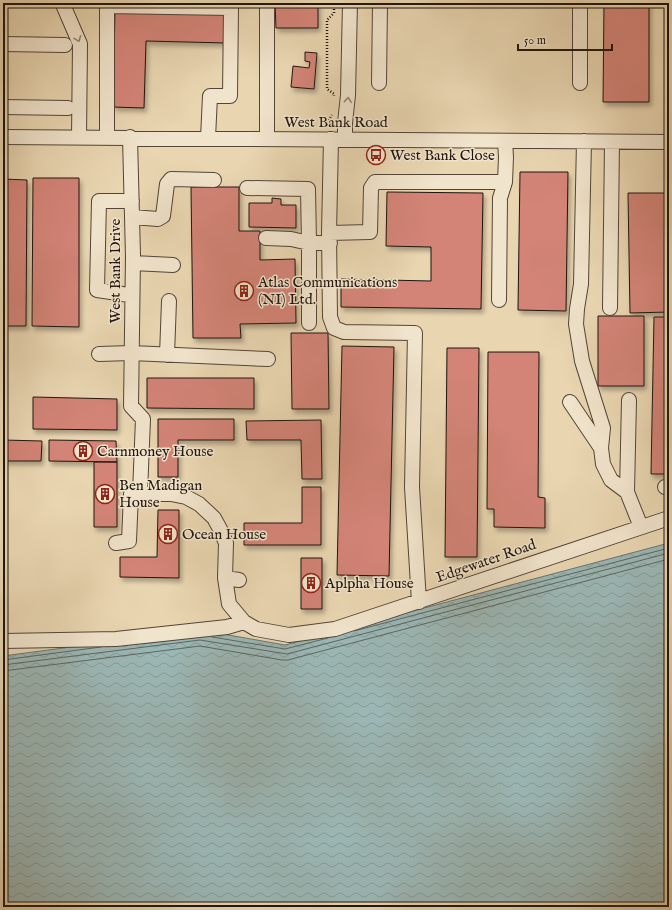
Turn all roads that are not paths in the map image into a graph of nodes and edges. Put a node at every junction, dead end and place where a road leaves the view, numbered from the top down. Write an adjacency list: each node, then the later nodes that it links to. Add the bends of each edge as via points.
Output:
1 (64, 3): 13 (street, one-way to 13, via 80,44)
2 (349, 3): 18 (street, one-way to 2, via 345,123 348,95)
3 (380, 3): 8 (street)
4 (580, 3): 9 (street)
5 (266, 7): 17 (street)
6 (3, 44): 7 (street)
7 (65, 45)
8 (379, 83)
9 (580, 83)
10 (3, 107): 11 (street)
11 (68, 108)
12 (3, 137): 13 (street, West Bank Road)
13 (79, 137): 14 (street, West Bank Road)
14 (107, 137): 15 (street, West Bank Road); 16 (street, via 107,6 231,8 230,96 210,96)
15 (130, 137): 16 (street, West Bank Road); 26 (street, West Bank Drive)
16 (208, 138): 17 (street, West Bank Road)
17 (267, 139): 18 (street, West Bank Road)
18 (338, 139): 19 (street, West Bank Road); 29 (street)
19 (505, 141): 20 (street, West Bank Road); 24 (street)
20 (584, 141): 21 (street, West Bank Road); 44 (street, via 581,284 576,324 582,361 603,428)
21 (612, 142): 22 (street, West Bank Road); 36 (street)
22 (669, 142)
23 (214, 180): 27 (street, via 171,179 167,184 163,216 158,219)
24 (505, 182): 29 (street, via 375,182 371,188 370,232); 34 (street, via 500,198)
25 (247, 188): 30 (street, via 308,189)
26 (132, 201): 27 (street, West Bank Drive); 33 (street, via 99,200 97,290)
27 (132, 217): 31 (street, West Bank Drive)
28 (266, 238): 30 (street)
29 (330, 238): 30 (street); 52 (street, via 330,317 334,328 344,332 415,333 412,487)
30 (309, 243): 37 (street)
31 (133, 263): 32 (street); 33 (street, West Bank Drive)
32 (173, 265)
33 (132, 296): 38 (street, West Bank Drive)
34 (499, 300)
35 (169, 301): 40 (street)
36 (610, 308)
37 (308, 323)
38 (131, 353): 39 (street); 40 (street); 46 (street, West Bank Drive, via 131,406 142,419)
39 (99, 354)
40 (167, 355): 41 (street)
41 (268, 359)
42 (629, 400): 45 (street)
43 (570, 402): 44 (street)
44 (600, 448): 45 (street, via 603,464 611,480)
45 (627, 492): 48 (street)
46 (140, 493): 49 (street, via 131,494 128,541); 50 (street, via 186,497 218,514 226,543)
47 (669, 518): 48 (street, Edgewater Road)
48 (641, 527): 52 (street, Edgewater Road)
49 (116, 543)
50 (224, 578): 51 (street); 53 (street, via 230,604)
51 (239, 580)
52 (419, 602): 53 (street, Edgewater Road, via 335,629 289,635 256,629)
53 (244, 622): 54 (street, via 227,627 116,639)
54 (3, 641)

